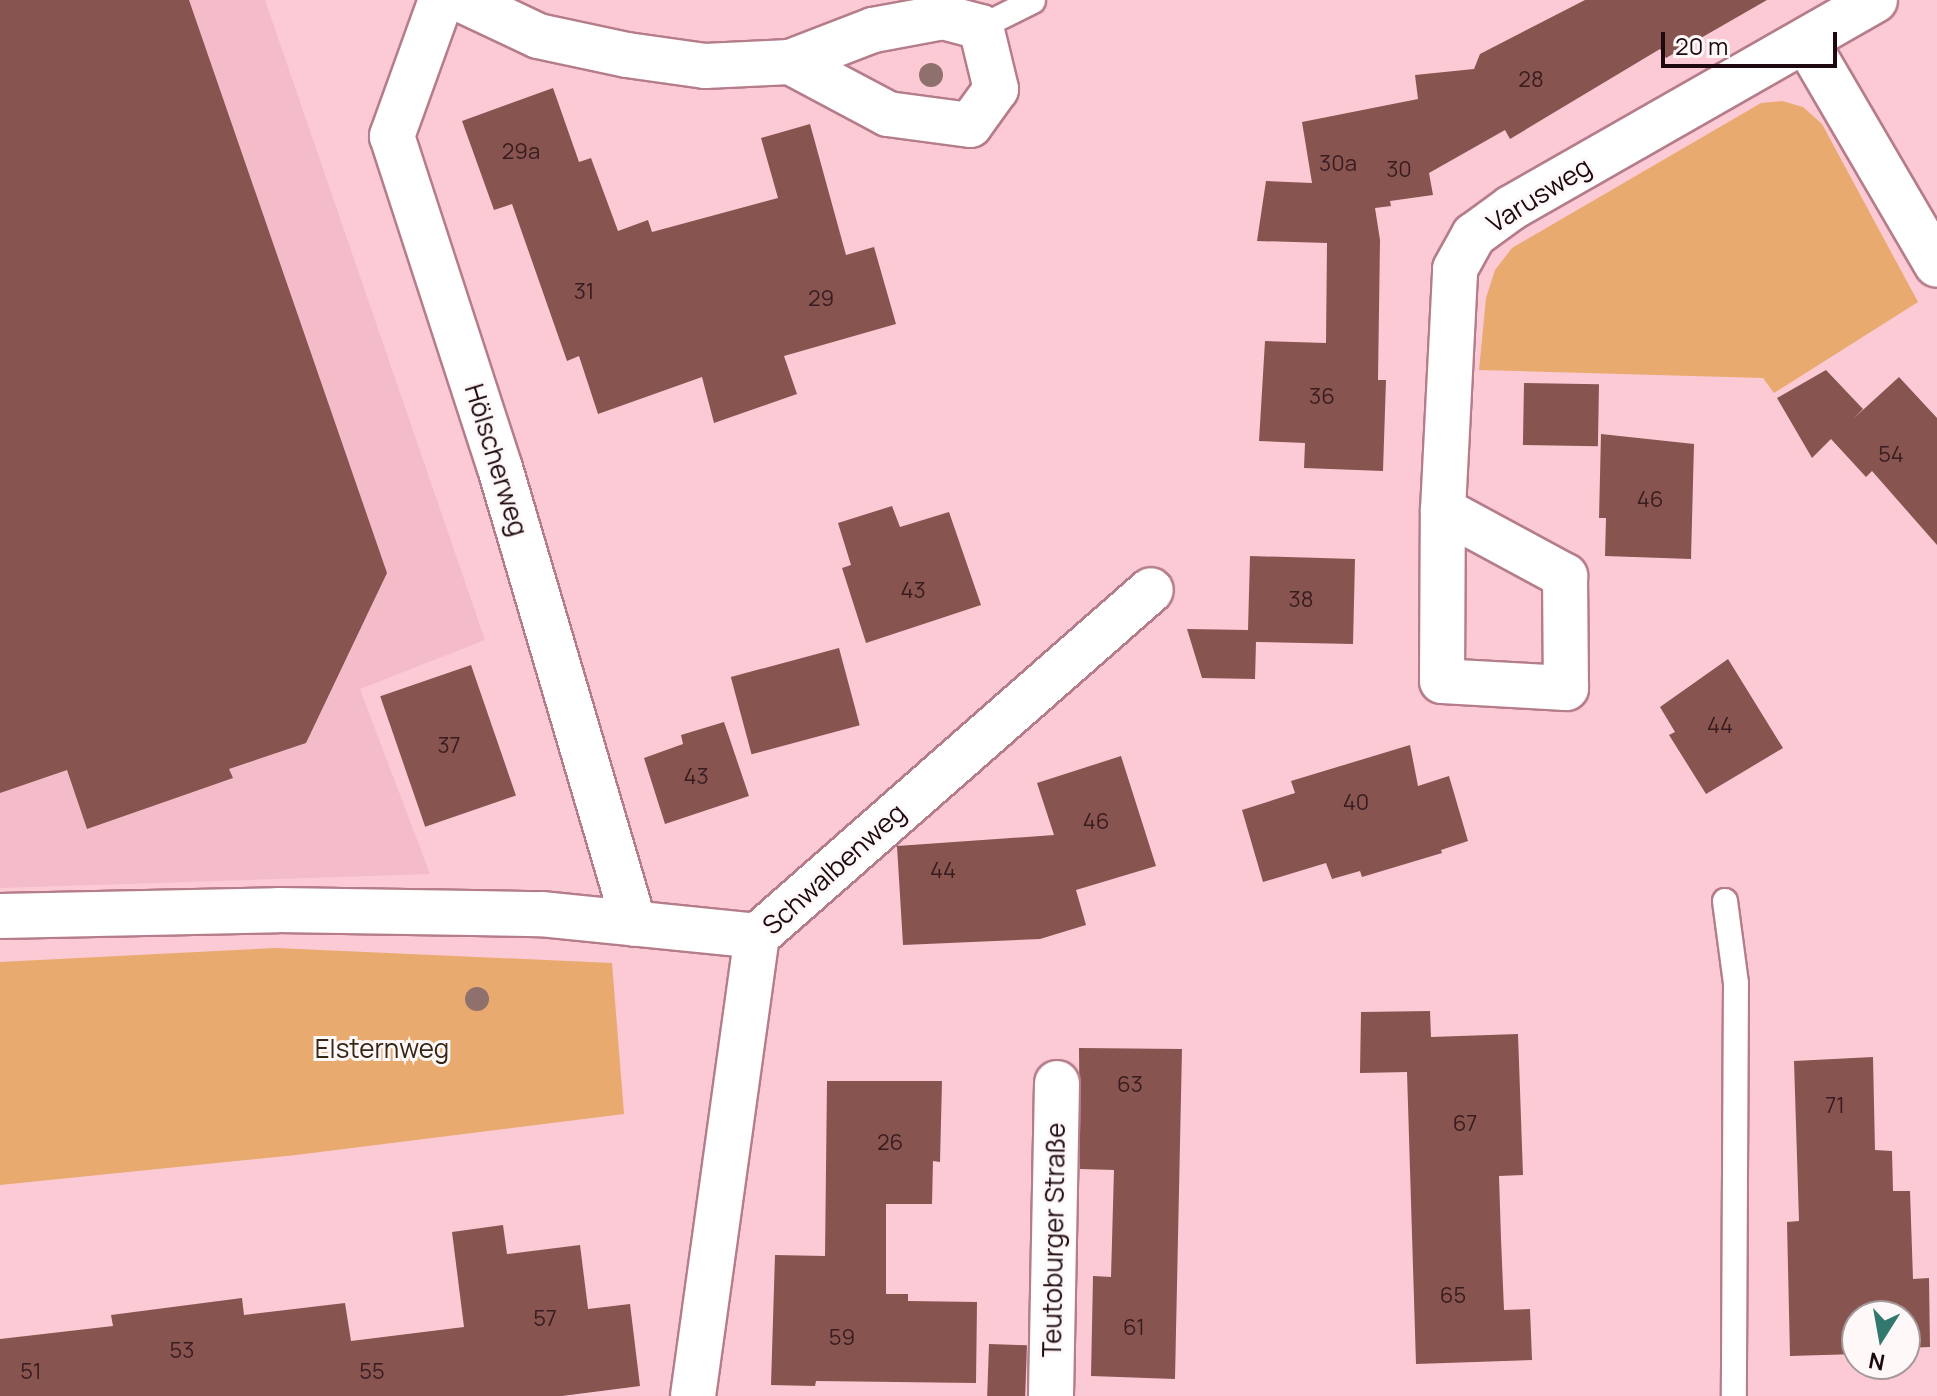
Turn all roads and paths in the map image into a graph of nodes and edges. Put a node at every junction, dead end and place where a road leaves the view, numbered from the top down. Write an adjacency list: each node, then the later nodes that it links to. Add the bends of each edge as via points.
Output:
1 (441, 0): 13 (street, Hölscherweg, via 392,136 500,468)
2 (462, 0): 7 (street, via 538,36 627,55 705,66)
3 (1875, 0): 6 (street, Varusweg)
4 (1033, 1): 5 (lane)
5 (981, 27): 7 (street, via 943,17 873,30); 7 (street, via 996,89 970,125 888,114)
6 (1806, 41): 8 (street); 9 (street, Varusweg, via 1511,208 1474,235 1455,269)
7 (790, 62)
8 (1937, 265)
9 (1443, 510)
10 (1151, 590): 14 (street, Schwalbenweg)
11 (1725, 901): 18 (lane, via 1736,983)
12 (0, 916): 13 (street, via 278,910 541,914)
13 (634, 924): 14 (street)
14 (757, 936): 16 (street, Schwalbenweg)
15 (1057, 1083): 17 (street, Teutoburger Straße)
16 (693, 1396)
17 (1051, 1396)
18 (1734, 1396)

